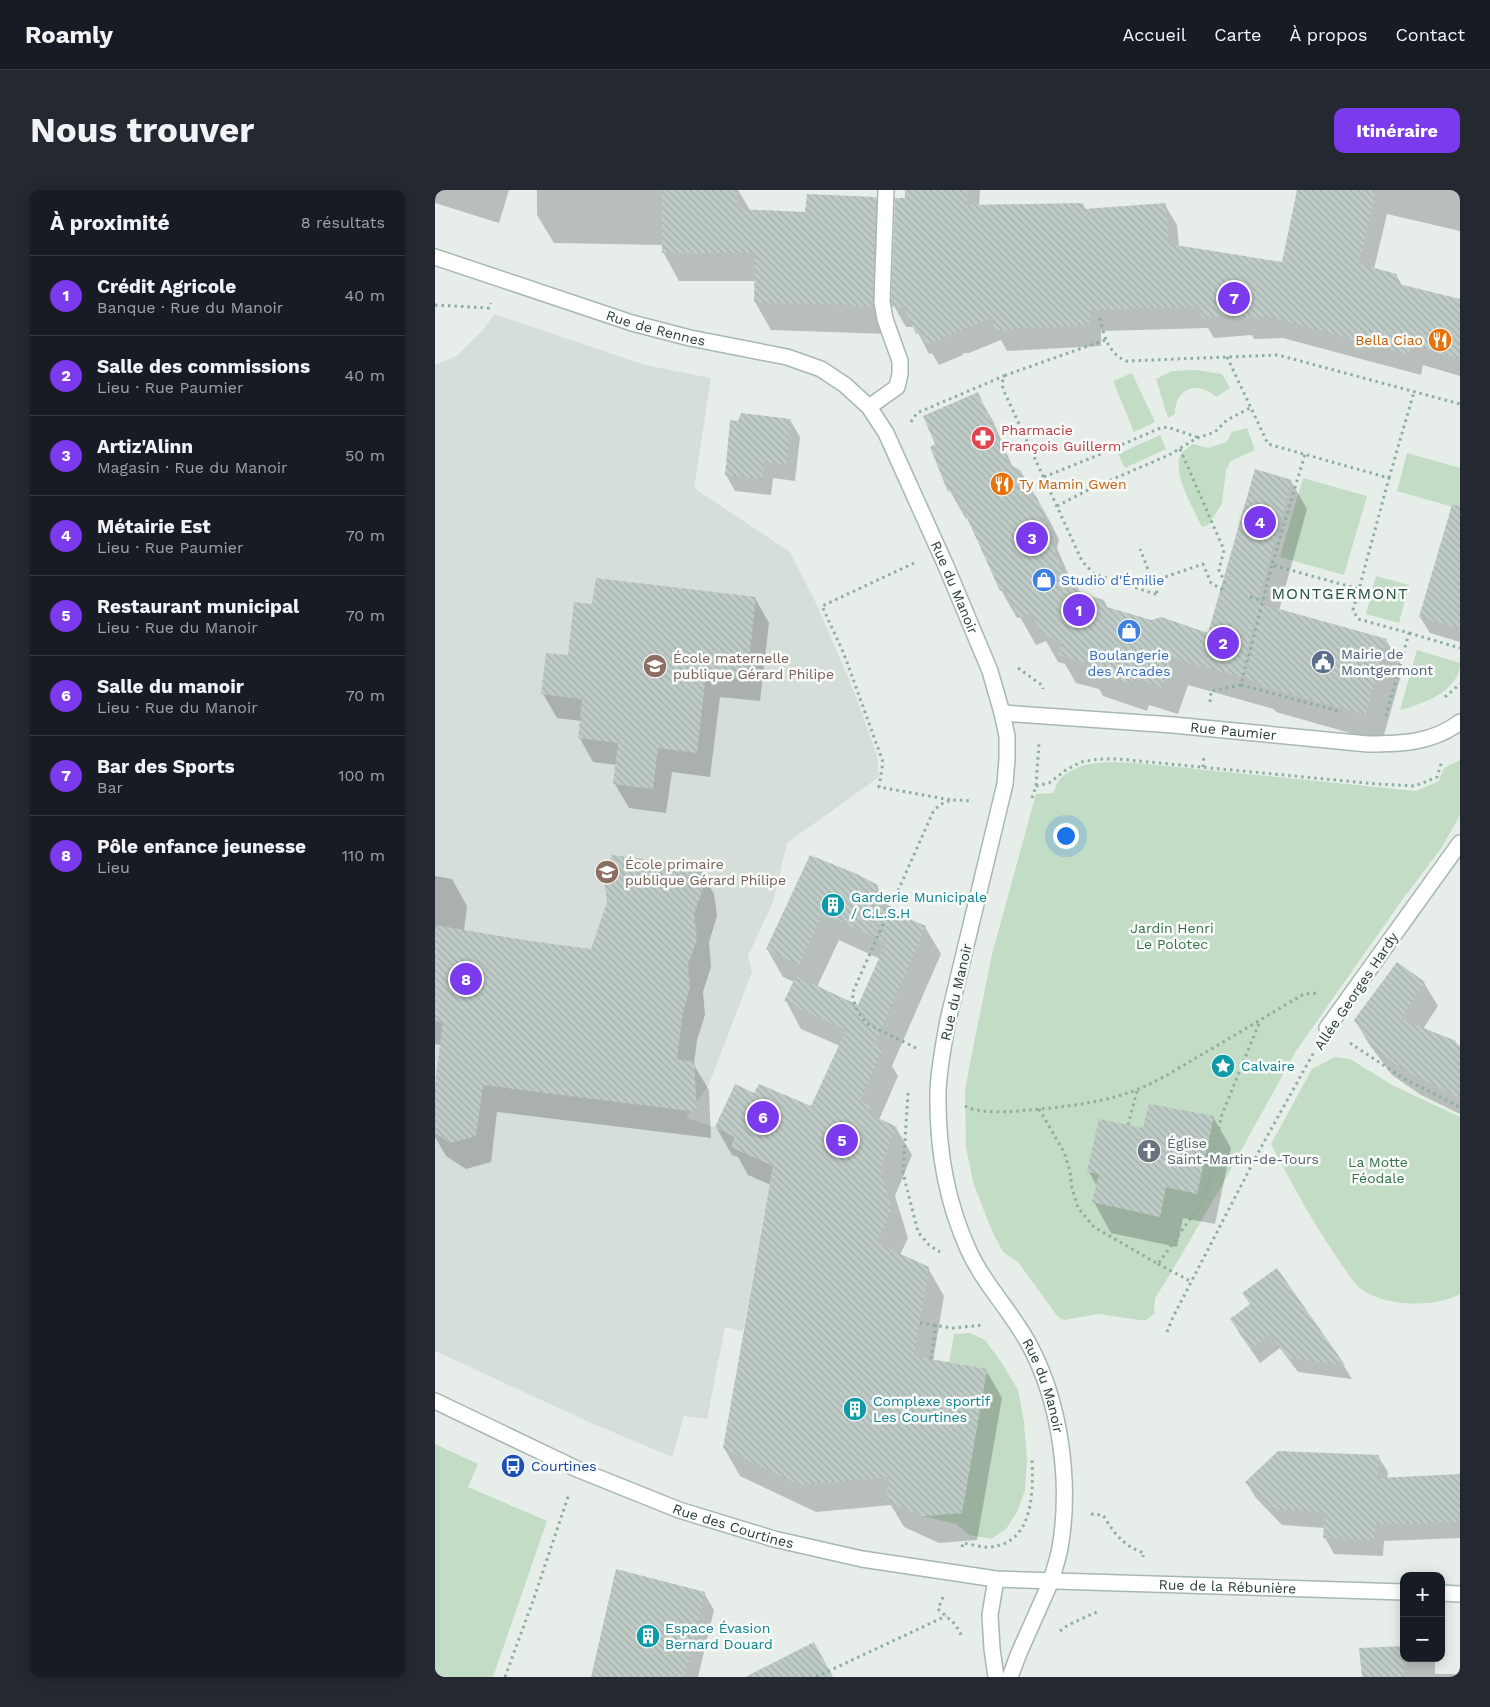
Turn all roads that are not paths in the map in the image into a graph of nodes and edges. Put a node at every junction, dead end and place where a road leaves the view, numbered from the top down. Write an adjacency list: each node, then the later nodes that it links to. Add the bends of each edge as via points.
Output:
1 (886, 190): 3 (street, via 882,302 901,361 900,374 897,386)
2 (435, 257): 3 (street, Rue de Rennes, via 632,323 787,357 821,369)
3 (869, 407): 4 (street, Rue du Manoir, via 886,433 946,566 990,671)
4 (1003, 713): 5 (street, Rue Paumier, via 1154,723 1368,744 1400,744 1432,738); 10 (street, Rue du Manoir, via 1007,736 1005,784 948,1020 938,1089 939,1126 948,1189 969,1251 1031,1348 1049,1393 1064,1471 1060,1548)
5 (1460, 722)
6 (1460, 843): 7 (street, Allée Georges Hardy)
7 (1327, 1028)
8 (435, 1401): 9 (street, Rue des Courtines, via 577,1469 679,1510 773,1539 862,1559)
9 (996, 1579): 10 (street, Rue des Courtines); 14 (street, via 990,1616)
10 (1051, 1581): 11 (street, Rue de la Rébunière); 15 (street, Rue du Manoir)
11 (1400, 1592)
12 (1445, 1593): 13 (street)
13 (1460, 1594)
14 (996, 1677)
15 (1010, 1677)

